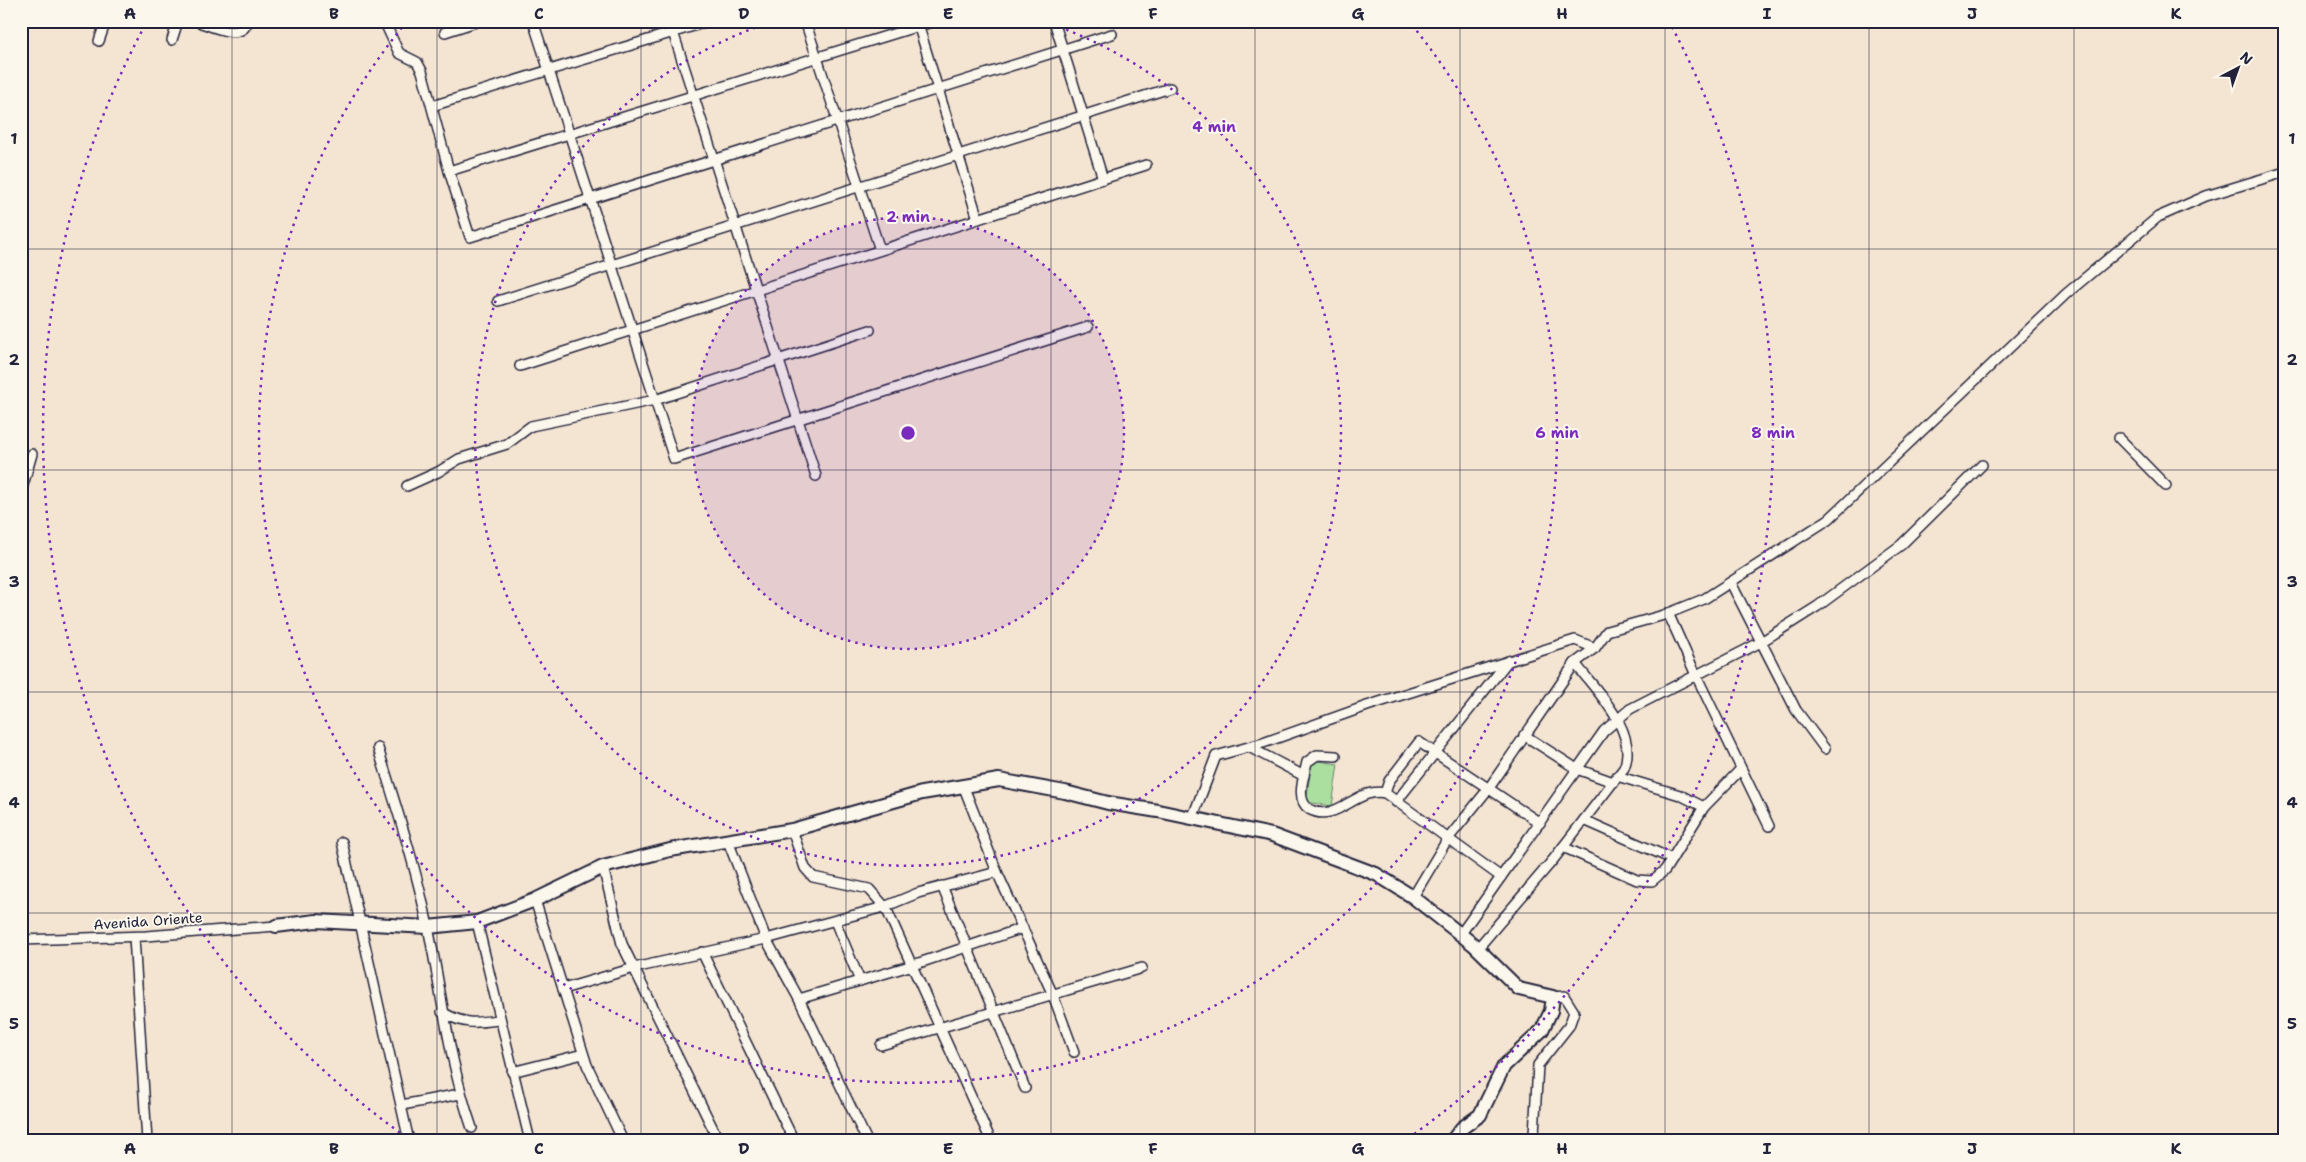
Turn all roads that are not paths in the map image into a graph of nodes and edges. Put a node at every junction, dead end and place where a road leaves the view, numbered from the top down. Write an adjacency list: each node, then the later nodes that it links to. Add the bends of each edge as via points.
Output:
1 (106, 21): 17 (street)
2 (178, 21): 16 (street)
3 (196, 21): 4 (street, via 237,33 244,30)
4 (248, 21)
5 (384, 21): 24 (street, via 399,53 419,65)
6 (479, 21): 13 (street)
7 (532, 21): 20 (street)
8 (710, 21): 14 (street)
9 (805, 21): 19 (street)
10 (935, 21): 12 (street)
11 (1054, 21): 18 (street)
12 (918, 24): 19 (street); 22 (street)
13 (445, 32)
14 (673, 32): 20 (street); 23 (street)
15 (1112, 34): 18 (street)
16 (172, 40)
17 (98, 41)
18 (1063, 50): 22 (street); 25 (street)
19 (817, 58): 23 (street); 26 (street)
20 (547, 70): 24 (street); 27 (street)
21 (1170, 88): 25 (street)
22 (938, 89): 26 (street); 28 (street)
23 (693, 97): 27 (street); 29 (street)
24 (432, 106): 31 (street)
25 (1083, 116): 28 (street); 33 (street)
26 (838, 120): 29 (street); 34 (street)
27 (569, 136): 31 (street); 35 (street)
28 (958, 155): 34 (street); 36 (street)
29 (713, 160): 35 (street); 37 (street)
30 (1146, 165): 33 (street)
31 (449, 172): 35 (street, via 470,237)
32 (2285, 172): 56 (street, via 2206,196 2158,217 2066,294 1829,519)
33 (1103, 179): 36 (street)
34 (860, 186): 37 (street); 38 (street)
35 (590, 198): 39 (street)
36 (978, 219): 38 (street)
37 (735, 226): 39 (street); 40 (street)
38 (880, 250): 40 (street)
39 (611, 266): 41 (street); 43 (street)
40 (756, 290): 43 (street); 45 (street)
41 (498, 301)
42 (1088, 327): 48 (street)
43 (632, 330): 46 (street); 47 (street)
44 (870, 330): 45 (street)
45 (778, 360): 47 (street); 48 (street)
46 (520, 366)
47 (654, 400): 48 (street, via 674,459); 53 (street, via 531,426 507,444 459,459)
48 (798, 419): 52 (street)
49 (2119, 438): 54 (street)
50 (32, 454): 55 (street)
51 (1982, 464): 58 (street, via 1901,545)
52 (816, 476)
53 (407, 486)
54 (2166, 486)
55 (21, 492)
56 (1731, 583): 57 (street, via 1704,600); 58 (street)
57 (1668, 613): 59 (street, via 1607,631); 62 (street)
58 (1761, 642): 62 (street); 67 (street, via 1796,710)
59 (1595, 648): 60 (street, via 1575,640); 61 (street)
60 (1508, 661): 65 (street); 68 (street)
61 (1575, 663): 63 (street); 64 (street)
62 (1696, 675): 63 (street); 71 (street)
63 (1616, 719): 70 (street); 73 (street, via 1628,748 1626,762)
64 (1524, 736): 70 (street); 75 (street)
65 (1249, 747): 72 (street); 79 (street, via 1216,756)
66 (378, 748): 100 (street)
67 (1824, 749)
68 (1436, 753): 75 (street); 76 (street, via 1420,742 1389,781); 77 (street)
69 (1336, 756): 72 (street, via 1313,756)
70 (1577, 768): 73 (street); 81 (street)
71 (1741, 769): 78 (street); 82 (street)
72 (1304, 776): 76 (street, via 1302,802 1318,813 1330,813 1353,799)
73 (1615, 779): 78 (street, via 1680,795); 80 (street)
74 (963, 785): 79 (street, via 999,780); 83 (street); 90 (street)
75 (1489, 788): 81 (street); 84 (street)
76 (1385, 792): 77 (street)
77 (1396, 802): 84 (street)
78 (1704, 807): 88 (street)
79 (1192, 819): 93 (street, via 1272,835 1376,874)
80 (1584, 820): 87 (street); 88 (street)
81 (1540, 823): 91 (street)
82 (1769, 826)
83 (792, 830): 85 (street); 95 (street, via 805,868 813,877 869,889)
84 (1448, 840): 91 (street); 93 (street)
85 (728, 841): 89 (street, via 670,850); 104 (street)
86 (342, 842): 97 (street)
87 (1563, 848): 88 (street, via 1643,882 1656,879); 107 (street)
88 (1672, 859)
89 (603, 867): 94 (street); 110 (street, via 622,944)
90 (997, 872): 92 (street); 101 (street)
91 (1501, 877): 102 (street)
92 (942, 886): 95 (street); 106 (street)
93 (1413, 897): 102 (street)
94 (535, 900): 98 (street); 113 (street)
95 (884, 907): 96 (street); 109 (street)
96 (835, 921): 104 (street); 112 (street)
97 (360, 922): 99 (street, via 316,921); 100 (street); 127 (street)
98 (477, 922): 100 (street); 119 (street)
99 (276, 926): 103 (street, Avenida Oriente)
100 (428, 927): 117 (street)
101 (1023, 928): 106 (street); 114 (street)
102 (1460, 935): 107 (street)
103 (134, 937): 105 (street, Avenida Oriente); 130 (street)
104 (766, 939): 108 (street); 116 (street)
105 (21, 940)
106 (966, 948): 109 (street); 118 (street)
107 (1477, 949): 115 (street, via 1519,989)
108 (702, 952): 110 (street); 134 (street)
109 (913, 965): 112 (street); 120 (street)
110 (634, 968): 113 (street); 133 (street)
111 (1142, 968): 114 (street)
112 (860, 981): 116 (street)
113 (564, 989): 123 (street, via 564,998)
114 (1053, 995): 118 (street); 122 (street)
115 (1553, 997): 137 (street, via 1551,1011 1542,1030 1504,1066 1480,1115 1462,1128); 138 (street, via 1564,996 1574,1012 1569,1026 1538,1065)
116 (799, 999): 135 (street)
117 (442, 1012): 119 (street, via 462,1022); 126 (street)
118 (995, 1012): 120 (street); 125 (street)
119 (499, 1020): 124 (street)
120 (939, 1029): 121 (street); 136 (street)
121 (881, 1046)
122 (1074, 1052)
123 (583, 1054): 124 (street); 129 (street)
124 (512, 1072): 132 (street)
125 (1025, 1088)
126 (460, 1094): 127 (street); 128 (street)
127 (402, 1104): 131 (street)
128 (472, 1128)
129 (620, 1140)
130 (147, 1141)
131 (410, 1141)
132 (530, 1141)
133 (719, 1141)
134 (794, 1141)
135 (866, 1141)
136 (991, 1141)
137 (1452, 1141)
138 (1536, 1141)

